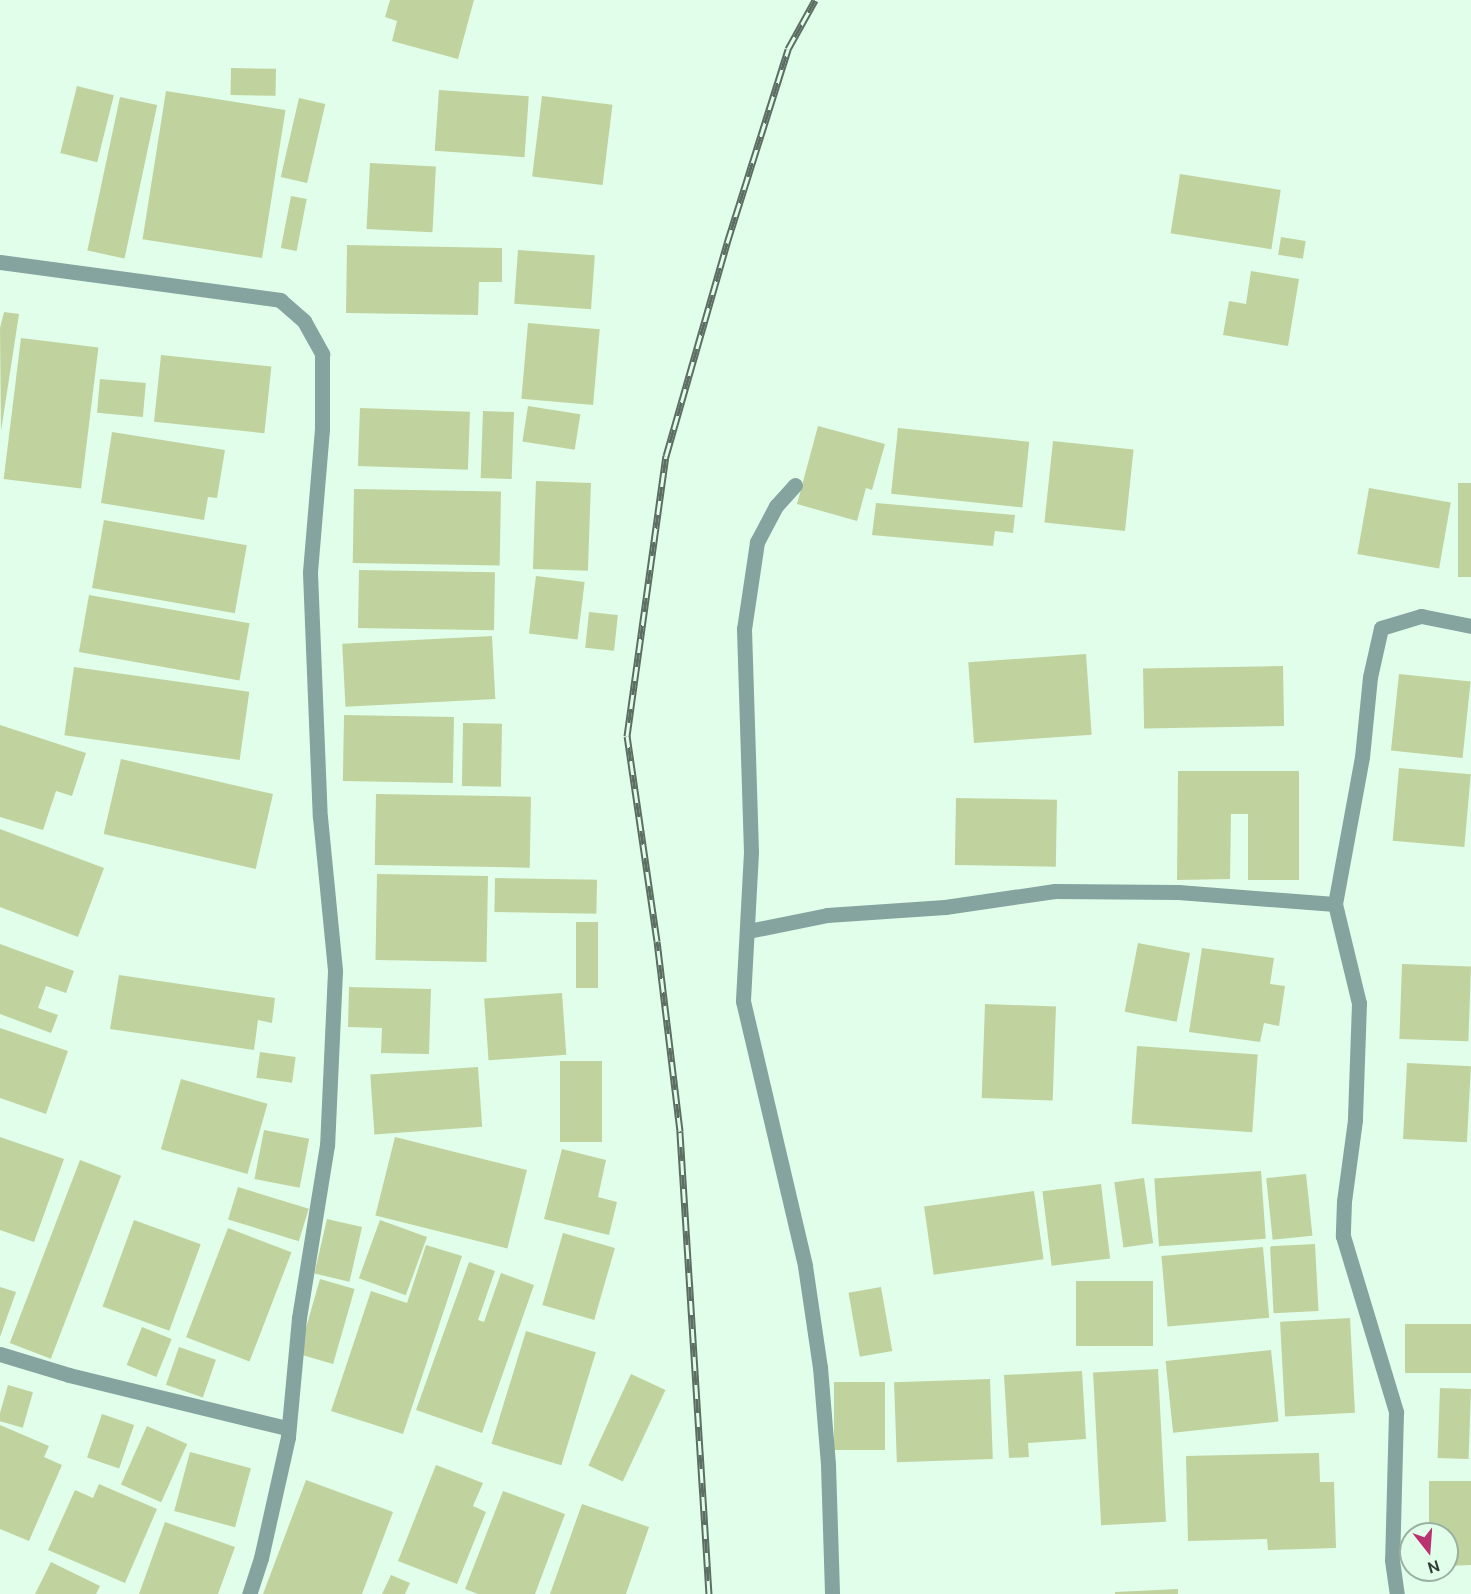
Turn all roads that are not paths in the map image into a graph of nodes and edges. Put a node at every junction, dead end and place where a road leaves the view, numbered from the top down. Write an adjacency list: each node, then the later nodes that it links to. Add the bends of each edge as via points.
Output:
1 (0, 262): 7 (street, via 280,300 304,321 322,354 322,429 310,573 320,817 334,970 327,1145 299,1318)
2 (795, 485): 5 (street, via 776,506 757,542 744,629 751,852)
3 (1471, 626): 4 (street, via 1421,616 1381,628)
4 (1335, 904): 5 (street, via 1178,891 1055,891 945,907 827,915); 10 (street, via 1359,1003 1355,1120 1343,1236 1396,1412 1392,1560)
5 (747, 931): 9 (street, via 743,1001 805,1266 820,1367)
6 (0, 1354): 7 (street, via 69,1375)
7 (287, 1428): 8 (street, via 261,1558)
8 (249, 1594)
9 (832, 1594)
10 (1397, 1594)

